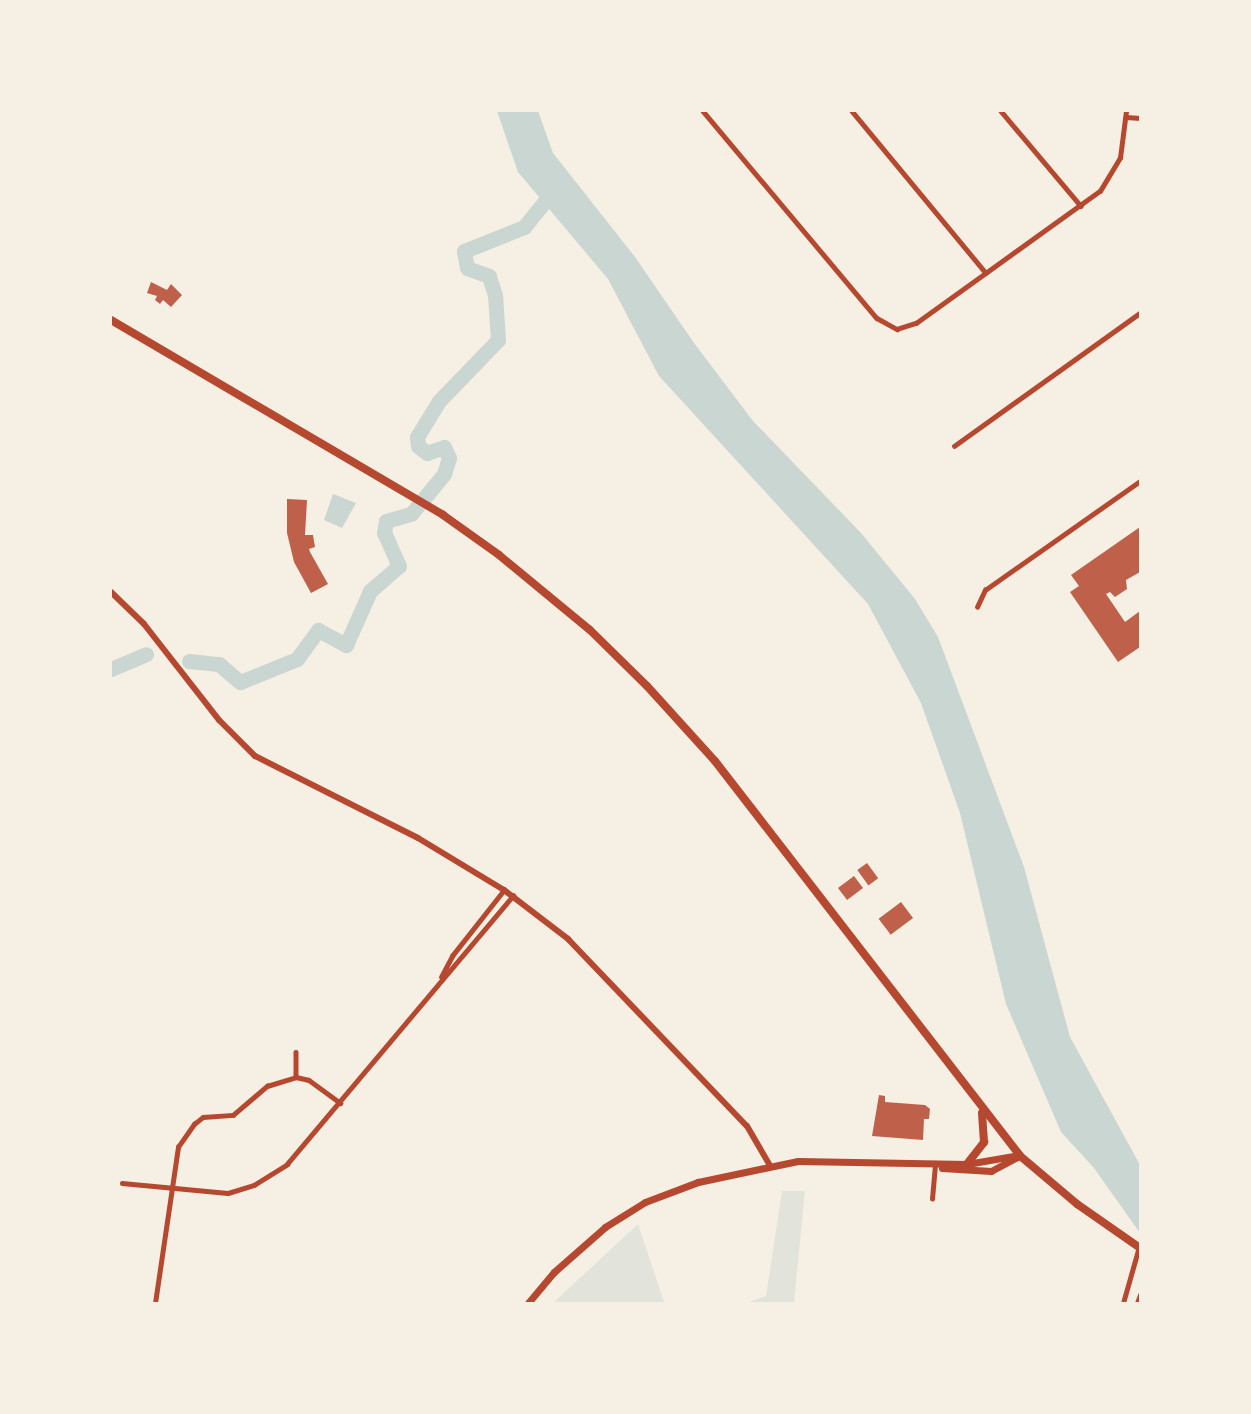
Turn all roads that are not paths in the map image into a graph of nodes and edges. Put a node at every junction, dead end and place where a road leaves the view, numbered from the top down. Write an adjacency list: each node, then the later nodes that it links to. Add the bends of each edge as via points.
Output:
1 (703, 111): 7 (street, via 885,325 900,328 916,322)
2 (852, 111): 7 (street)
3 (1001, 111): 6 (street)
4 (1126, 114): 5 (street); 6 (street, via 1113,175)
5 (1140, 118)
6 (1081, 206): 7 (street)
7 (986, 273)
8 (1140, 313): 10 (street)
9 (111, 320): 19 (highway, via 433,509 528,577 628,666 715,761)
10 (954, 446)
11 (1140, 481): 13 (street, via 985,590)
12 (111, 592): 14 (street, via 144,624 225,727 255,756 393,824)
13 (976, 607)
14 (504, 890): 15 (street); 16 (street, via 452,956)
15 (513, 896): 16 (street); 23 (street, via 589,960 747,1126)
16 (440, 980): 20 (street)
17 (296, 1052): 18 (street)
18 (296, 1077): 20 (street, via 309,1080); 27 (street, via 267,1086 233,1115 203,1117 194,1124 178,1147)
19 (976, 1102): 21 (highway); 24 (highway, via 985,1136 978,1155)
20 (340, 1103): 27 (street, via 291,1161 254,1185 216,1194)
21 (1019, 1155): 24 (main road); 25 (main road, via 992,1171); 29 (highway, via 1077,1204)
22 (898, 1162): 23 (main road); 24 (main road); 25 (main road)
23 (769, 1164): 32 (main road, via 680,1188 632,1209 588,1241)
24 (967, 1164)
25 (935, 1167): 28 (street)
26 (122, 1183): 27 (street)
27 (171, 1189): 31 (street)
28 (932, 1199)
29 (1140, 1248): 33 (street)
30 (1140, 1295): 34 (street)
31 (155, 1303)
32 (528, 1303)
33 (1123, 1303)
34 (1137, 1303)

